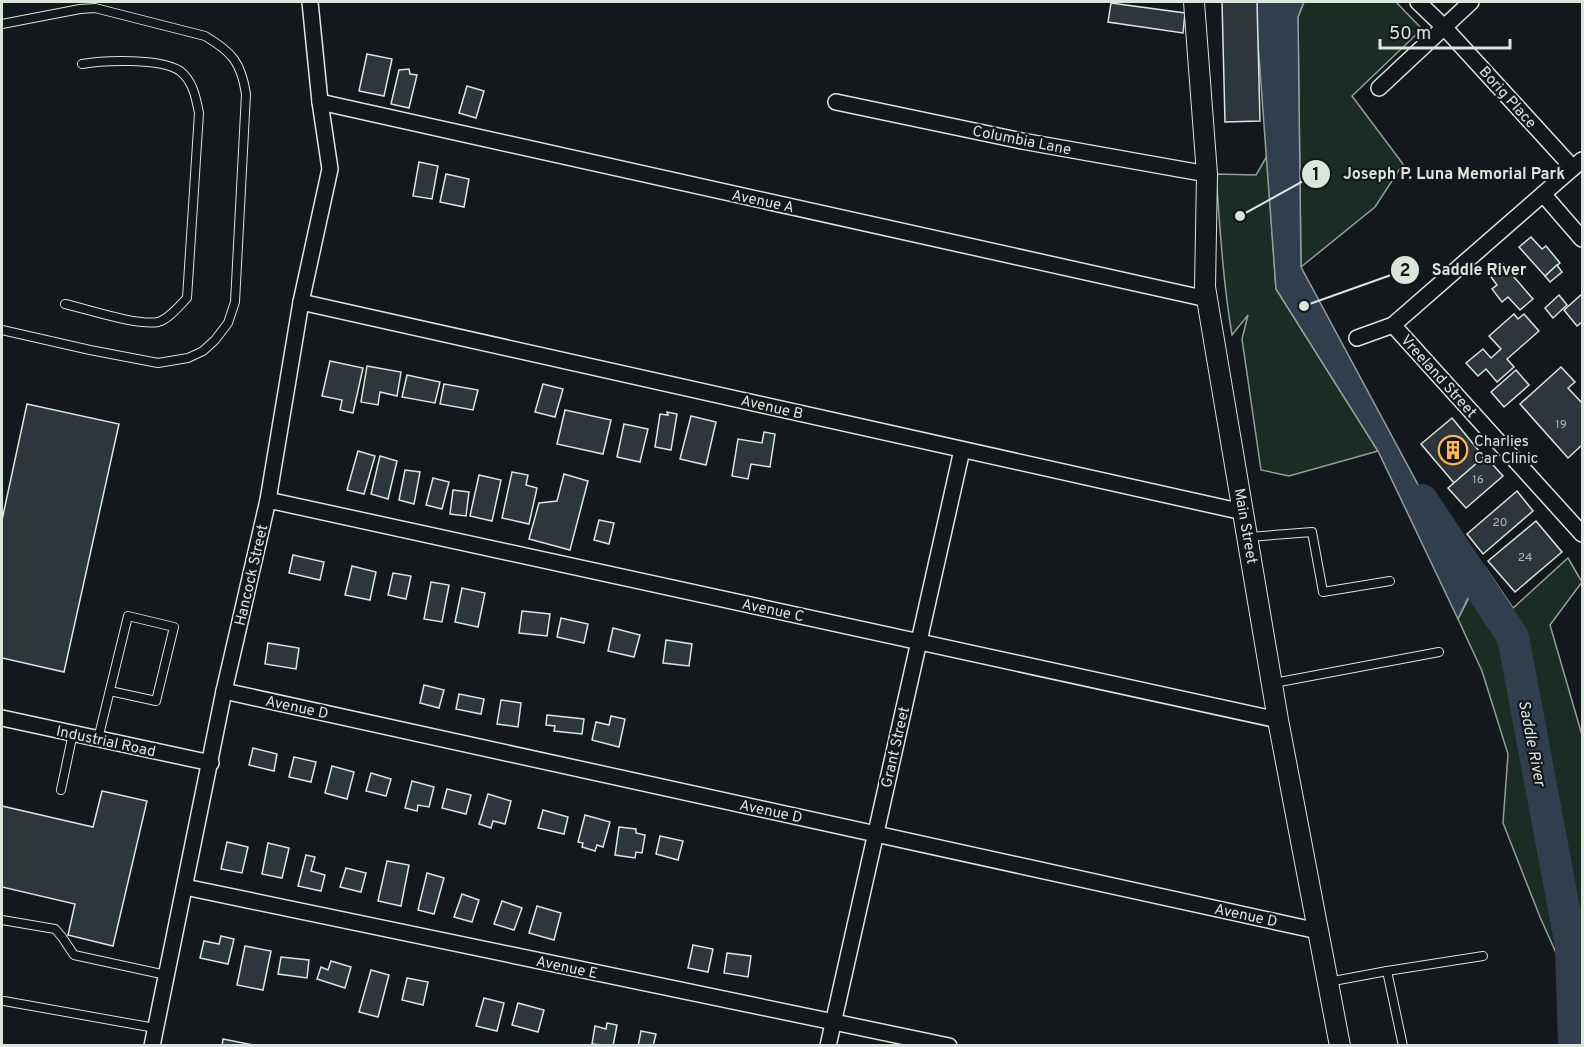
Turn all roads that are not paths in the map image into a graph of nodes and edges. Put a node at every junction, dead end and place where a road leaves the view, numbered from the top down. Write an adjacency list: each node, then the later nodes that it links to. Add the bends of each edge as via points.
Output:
1 (307, 2): 9 (street, Hancock Street)
2 (1194, 2): 12 (street, Main Street)
3 (1418, 2): 6 (street, Borig Place)
4 (1471, 2): 6 (street)
5 (2, 24): 19 (lane, via 95,8 205,36 235,58 246,94 236,302 228,323 215,340 188,358 158,363)
6 (1444, 27): 8 (street); 11 (street, Borig Place)
7 (82, 64): 17 (lane, via 102,60 164,64 181,72 194,88 199,113 187,298 159,322 140,322)
8 (1379, 88)
9 (320, 102): 15 (street, Avenue A); 16 (street, Hancock Street, via 330,169)
10 (836, 102): 12 (street, Columbia Lane)
11 (1578, 164): 13 (street)
12 (1207, 174): 15 (street, Main Street)
13 (1543, 194): 14 (street); 18 (street)
14 (1582, 239)
15 (1207, 299): 23 (street, Main Street)
16 (301, 302): 21 (street, Avenue B); 22 (street, Hancock Street)
17 (65, 304)
18 (1393, 325): 20 (street); 24 (street, Vreeland Street)
19 (2, 330)
20 (1357, 338)
21 (962, 450): 23 (street, Avenue B); 27 (street, Grant Street)
22 (268, 500): 27 (street, Avenue C); 31 (street, Hancock Street)
23 (1243, 512): 25 (street, Main Street)
24 (1582, 534)
25 (1248, 538): 26 (lane, via 1312,532 1323,592); 29 (street, Main Street)
26 (1389, 581)
27 (918, 642): 33 (street, Avenue C); 38 (street, Grant Street)
28 (1439, 652): 29 (lane)
29 (1272, 684): 33 (street, Main Street)
30 (110, 691): 30 (lane, via 128,616 174,627 156,701); 35 (lane)
31 (224, 691): 36 (street, Hancock Street); 38 (street, Avenue D)
32 (2, 718): 34 (street, Industrial Road)
33 (1278, 720): 41 (street, Main Street)
34 (73, 733): 35 (street, Industrial Road); 37 (lane)
35 (98, 739): 36 (street, Industrial Road)
36 (211, 763): 39 (street, Hancock Street)
37 (61, 790)
38 (875, 834): 41 (street, Avenue D); 47 (street, Grant Street)
39 (185, 887): 44 (street, Hancock Street); 47 (street, Avenue E)
40 (2, 920): 44 (lane, via 55,929 74,955)
41 (1318, 931): 45 (street, Main Street)
42 (1484, 956): 43 (lane)
43 (1387, 971): 45 (lane); 53 (lane)
44 (166, 975): 48 (street, Hancock Street)
45 (1328, 981): 52 (street, Main Street)
46 (4, 1001): 48 (lane)
47 (833, 1022): 50 (street, Grant Street); 51 (street, Avenue E)
48 (155, 1028): 49 (street, Hancock Street)
49 (152, 1046)
50 (828, 1046)
51 (950, 1046)
52 (1340, 1046)
53 (1403, 1046)

